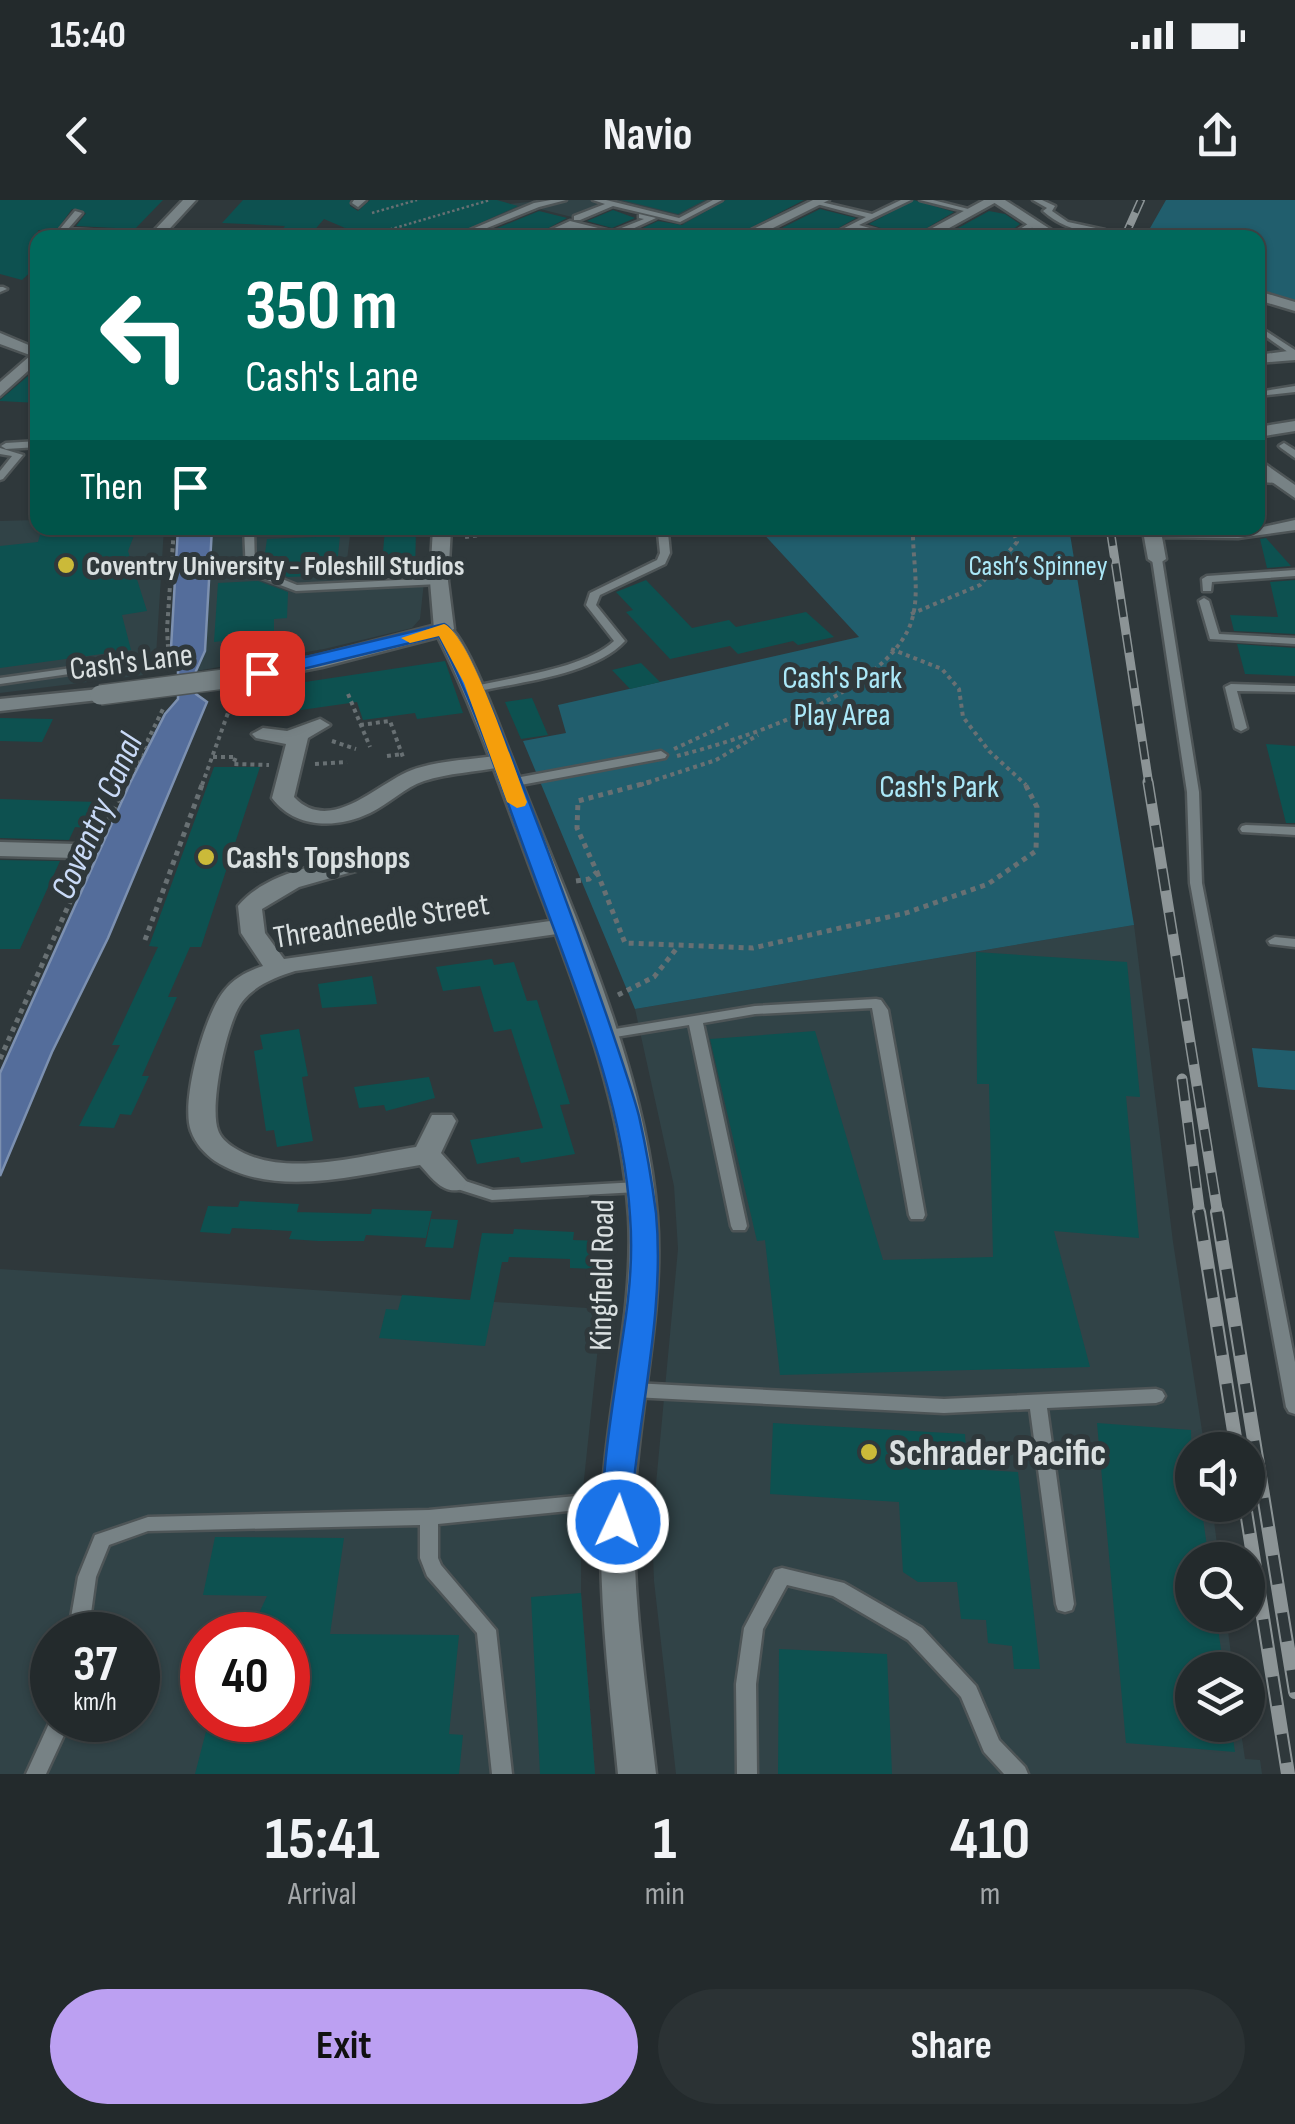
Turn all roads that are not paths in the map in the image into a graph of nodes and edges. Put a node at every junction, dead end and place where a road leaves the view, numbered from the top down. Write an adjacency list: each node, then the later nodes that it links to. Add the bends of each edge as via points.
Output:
1 (190, 200): 20 (street)
2 (562, 200): 21 (lane)
3 (598, 200): 11 (lane)
4 (718, 200): 11 (lane, via 680,220)
5 (836, 200): 13 (lane)
6 (906, 200): 13 (lane)
7 (924, 200): 12 (lane)
8 (995, 200): 12 (street); 17 (street)
9 (1037, 200): 31 (lane, via 1064,222)
10 (822, 201): 13 (lane); 25 (street)
11 (612, 204): 16 (lane)
12 (972, 211): 28 (street)
13 (872, 212): 18 (lane)
14 (78, 214): 19 (lane)
15 (632, 214): 24 (lane, via 652,218)
16 (577, 218)
17 (1034, 224): 29 (lane); 30 (street)
18 (852, 226): 26 (lane); 27 (lane)
19 (64, 230)
20 (161, 230)
21 (474, 230)
22 (558, 230): 23 (street)
23 (591, 230)
24 (628, 230)
25 (759, 230)
26 (844, 230)
27 (868, 230)
28 (935, 230)
29 (1023, 230)
30 (1044, 230)
31 (1100, 230)
32 (1265, 298): 33 (street)
33 (1295, 307)
34 (1265, 333): 38 (lane)
35 (30, 335): 36 (street)
36 (0, 337): 37 (street)
37 (30, 351)
38 (1294, 356): 39 (street)
39 (1265, 359)
40 (30, 361): 42 (street)
41 (1295, 389): 43 (lane)
42 (0, 391)
43 (1265, 393)
44 (1295, 426): 45 (street)
45 (1265, 431)
46 (30, 445): 48 (lane)
47 (1284, 446): 49 (lane)
48 (0, 449): 51 (lane, via 18,455)
49 (1295, 455)
50 (1265, 469): 52 (street)
51 (0, 478)
52 (1288, 484)
53 (1286, 526): 58 (street)
54 (249, 535): 61 (lane, via 250,570 296,588)
55 (442, 535): 61 (street)
56 (663, 535): 66 (lane, via 662,562 595,593 591,605 616,631 617,647)
57 (1153, 535): 59 (street)
58 (1295, 541)
59 (1157, 559): 95 (lane, via 1193,792 1196,883)
60 (1295, 573): 63 (lane, via 1207,579 1206,595 1214,636)
61 (439, 581): 62 (street)
62 (444, 629): 66 (street, Kingfield Road); 68 (street, Cash's Lane, bridge, via 237,687)
63 (1295, 641)
64 (100, 667): 65 (lane)
65 (0, 681)
66 (475, 689): 74 (street, Kingfield Road)
67 (1295, 689): 70 (lane, via 1231,687)
68 (0, 705)
69 (320, 724): 72 (street)
70 (1240, 728)
71 (263, 734): 72 (street)
72 (294, 736): 74 (street, via 298,745 283,790 287,805 306,815 362,810 427,773)
73 (661, 755): 74 (lane)
74 (506, 772): 80 (street, Kingfield Road)
75 (1246, 829): 76 (lane)
76 (1295, 831)
77 (0, 849): 78 (street)
78 (74, 851)
79 (365, 861): 83 (street, via 308,874 250,906 254,939)
80 (564, 926): 83 (street, Threadneedle Street); 85 (street, Kingfield Road)
81 (1276, 942): 82 (lane)
82 (1295, 943)
83 (278, 968): 87 (street, Threadneedle Street, via 238,992 221,1018 200,1107 212,1144 270,1170)
84 (694, 1019): 85 (lane); 90 (lane, via 863,1001 880,1006); 91 (lane)
85 (602, 1035): 89 (street, Kingfield Road)
86 (442, 1121): 87 (street)
87 (426, 1155): 88 (street)
88 (454, 1182): 89 (lane, via 492,1194)
89 (638, 1187): 92 (street, Kingfield Road, via 642,1297)
90 (916, 1215)
91 (738, 1226)
92 (632, 1390): 94 (lane, via 944,1406); 96 (street, Kingfield Road)
93 (1156, 1396): 94 (lane)
94 (1038, 1402): 98 (lane)
95 (1295, 1407)
96 (618, 1499): 97 (lane); 103 (street, Kingfield Road)
97 (429, 1517): 99 (lane, via 148,1524 102,1540); 102 (lane, via 434,1570 486,1630)
98 (1066, 1604)
99 (82, 1612)
100 (51, 1742): 101 (lane)
101 (36, 1774)
102 (502, 1774)
103 (637, 1774)
104 (747, 1774): 105 (lane, via 746,1684 754,1628 782,1576 838,1589 916,1634 969,1692 991,1746)
105 (1018, 1774)

